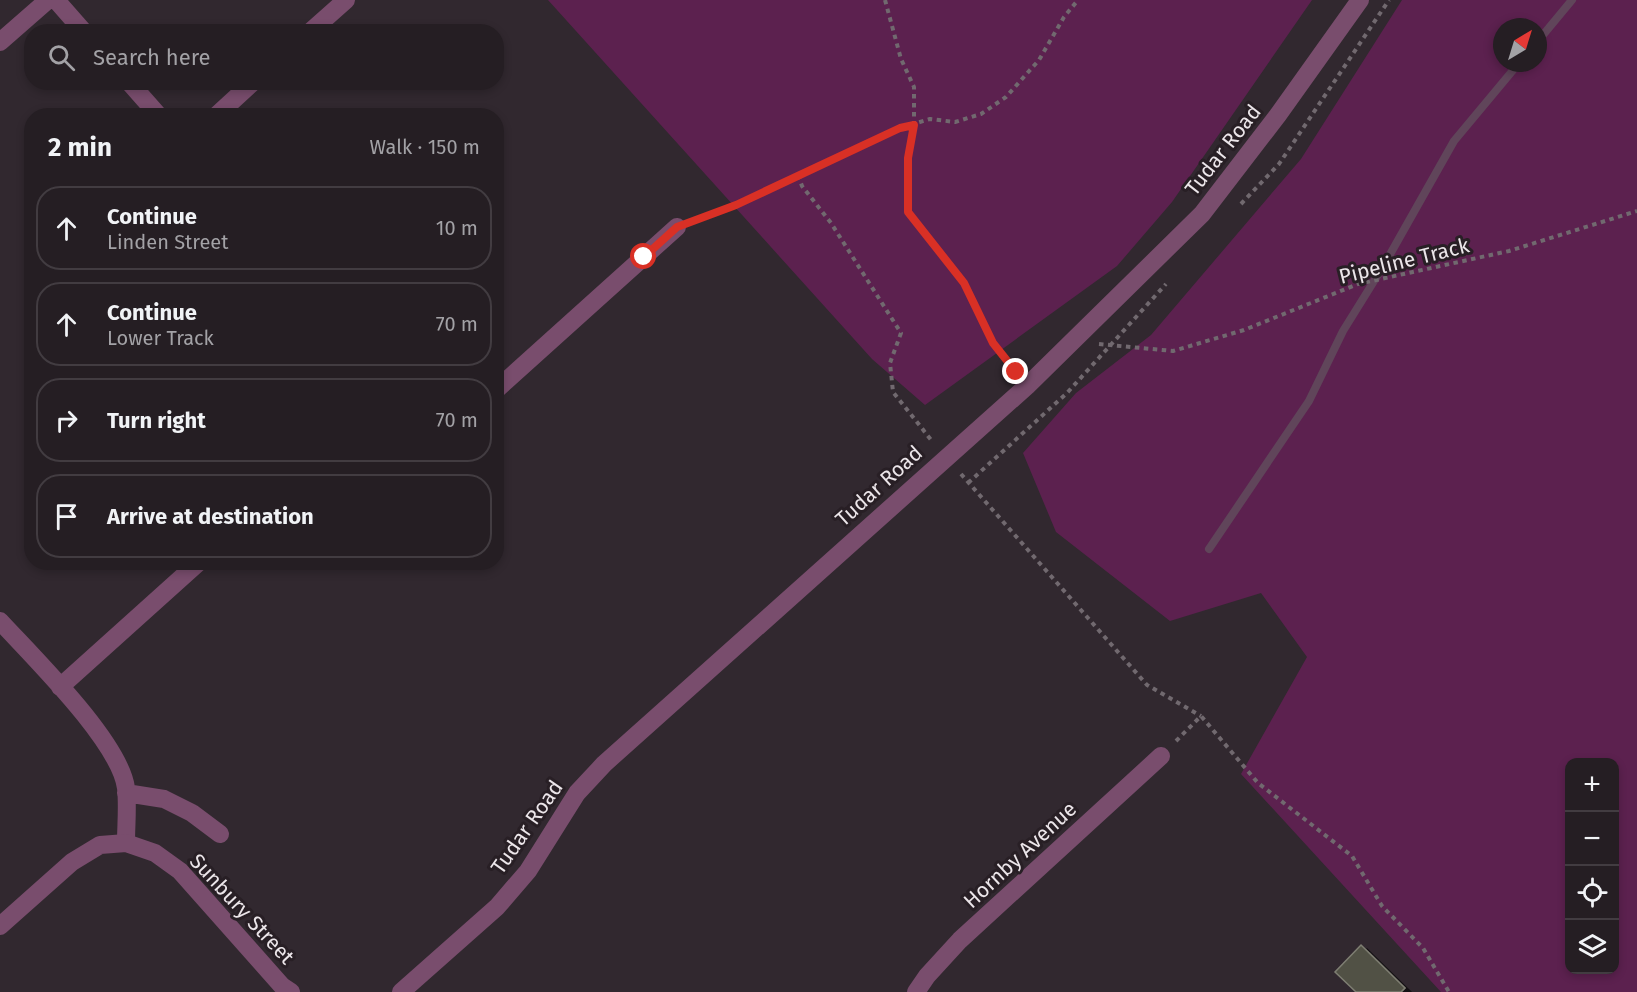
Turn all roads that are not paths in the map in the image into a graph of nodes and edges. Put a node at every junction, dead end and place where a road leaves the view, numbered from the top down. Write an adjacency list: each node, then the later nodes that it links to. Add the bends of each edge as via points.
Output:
1 (48, 0): 7 (street)
2 (56, 0): 5 (street)
3 (346, 0): 6 (street)
4 (1360, 0): 22 (street, Tudar Road, via 1202,214 1027,386 603,764 578,793 528,871 497,907)
5 (77, 24)
6 (319, 24)
7 (0, 42)
8 (136, 90): 10 (street)
9 (244, 90): 11 (street)
10 (152, 108)
11 (225, 108)
12 (677, 227): 13 (street)
13 (504, 383)
14 (190, 570): 16 (street)
15 (0, 621): 16 (street)
16 (60, 687): 18 (street, via 114,754)
17 (1161, 756): 24 (street, Hornby Avenue, via 960,940)
18 (126, 793): 19 (street, Sunbury Street, via 164,799); 20 (street)
19 (220, 834)
20 (126, 843): 21 (street, Sunbury Street, via 99,845 72,862); 23 (street, Sunbury Street, via 155,853 180,871)
21 (0, 926)
22 (405, 989)
23 (291, 992)
24 (916, 992)

